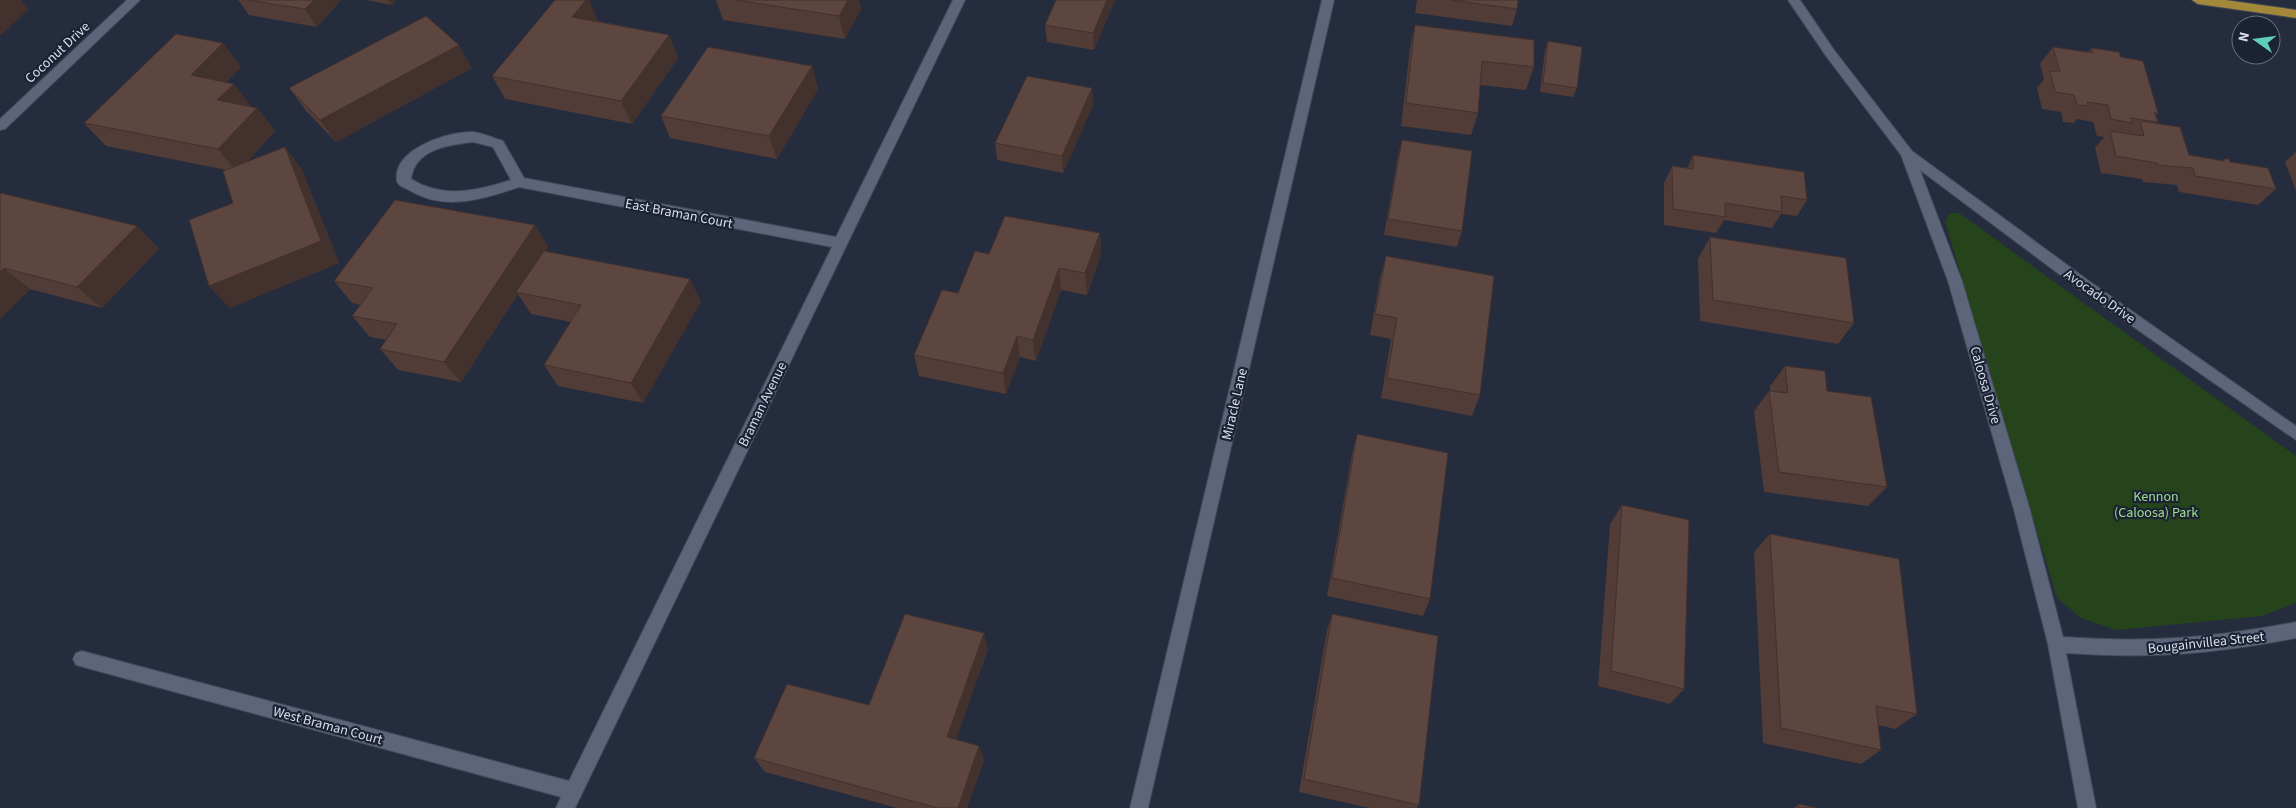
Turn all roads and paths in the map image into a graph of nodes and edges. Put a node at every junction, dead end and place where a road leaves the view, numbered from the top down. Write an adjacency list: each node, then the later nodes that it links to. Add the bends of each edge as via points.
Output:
1 (134, 0): 7 (street, Coconut Drive)
2 (959, 0): 10 (street, Braman Avenue)
3 (1328, 0): 17 (street, Miracle Lane)
4 (1794, 0): 8 (street, Caloosa Drive, via 1830,53)
5 (2198, 0): 6 (main road)
6 (2296, 14)
7 (0, 126)
8 (1907, 153): 11 (street, Avocado Drive, via 2084,285); 13 (street, Caloosa Drive, via 1955,281 2022,510)
9 (518, 182): 9 (street, East Braman Court, via 498,144 473,137 442,140 418,154 406,166 404,181 418,191 451,198 473,196); 10 (street, East Braman Court)
10 (840, 243): 15 (street, Braman Avenue)
11 (2296, 434)
12 (2296, 630): 13 (street, Bougainvillea Street, via 2252,639 2171,648)
13 (2056, 644): 18 (street, Caloosa Drive)
14 (82, 659): 15 (street, West Braman Court)
15 (574, 791): 16 (street, Braman Avenue)
16 (565, 808)
17 (1139, 808)
18 (2087, 808)

